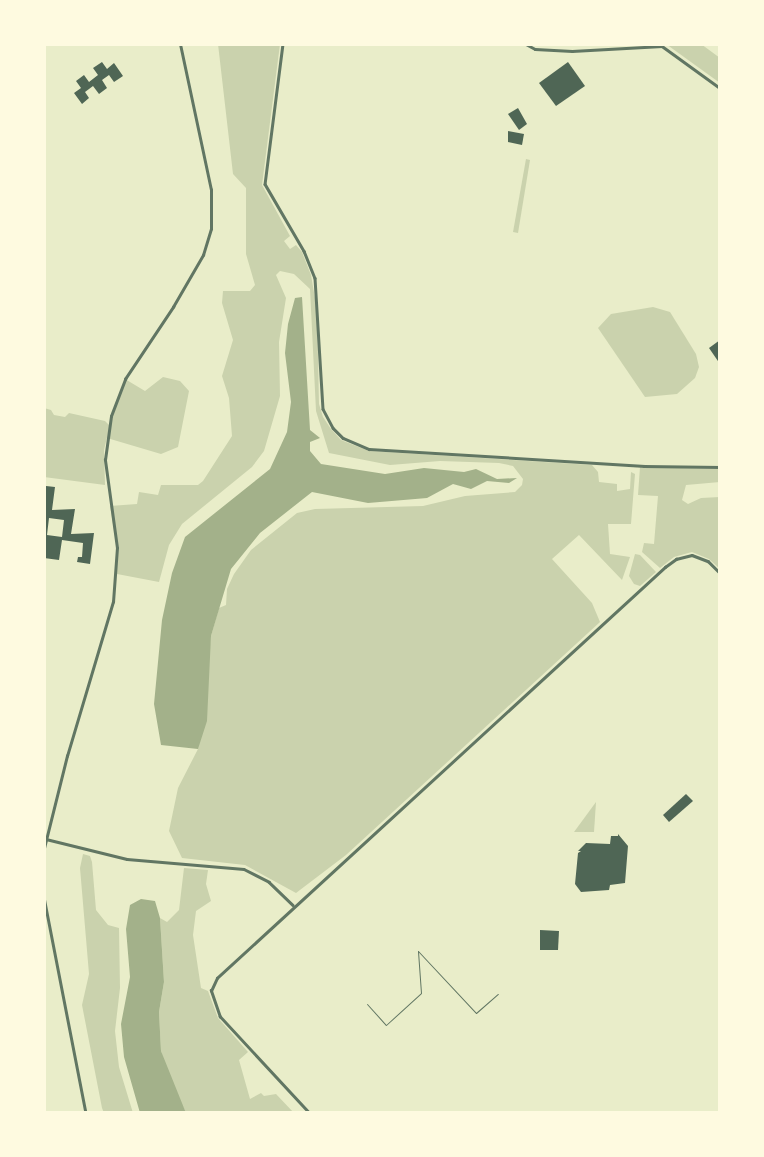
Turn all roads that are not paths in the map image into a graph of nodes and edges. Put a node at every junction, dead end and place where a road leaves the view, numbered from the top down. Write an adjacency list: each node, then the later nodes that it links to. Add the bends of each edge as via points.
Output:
1 (180, 44): 7 (street, via 211,190 211,229 203,255 125,379 111,416 105,460 117,548 113,602)
2 (283, 44): 5 (street, via 265,184 315,278 322,403 343,438 369,449)
3 (526, 44): 4 (street, via 535,49 572,51 662,46)
4 (720, 88)
5 (720, 467)
6 (720, 573): 10 (street, via 697,556 670,563)
7 (45, 839): 8 (street); 10 (street, via 127,859 244,869 268,882)
8 (44, 848)
9 (44, 897): 11 (street)
10 (293, 905): 16 (street, via 224,970 211,991 225,1023)
11 (51, 939): 12 (street); 15 (street)
12 (46, 941)
13 (498, 994): 14 (lane, via 476,1013 418,951 421,993 386,1025)
14 (367, 1004)
15 (86, 1113)
16 (309, 1113)

